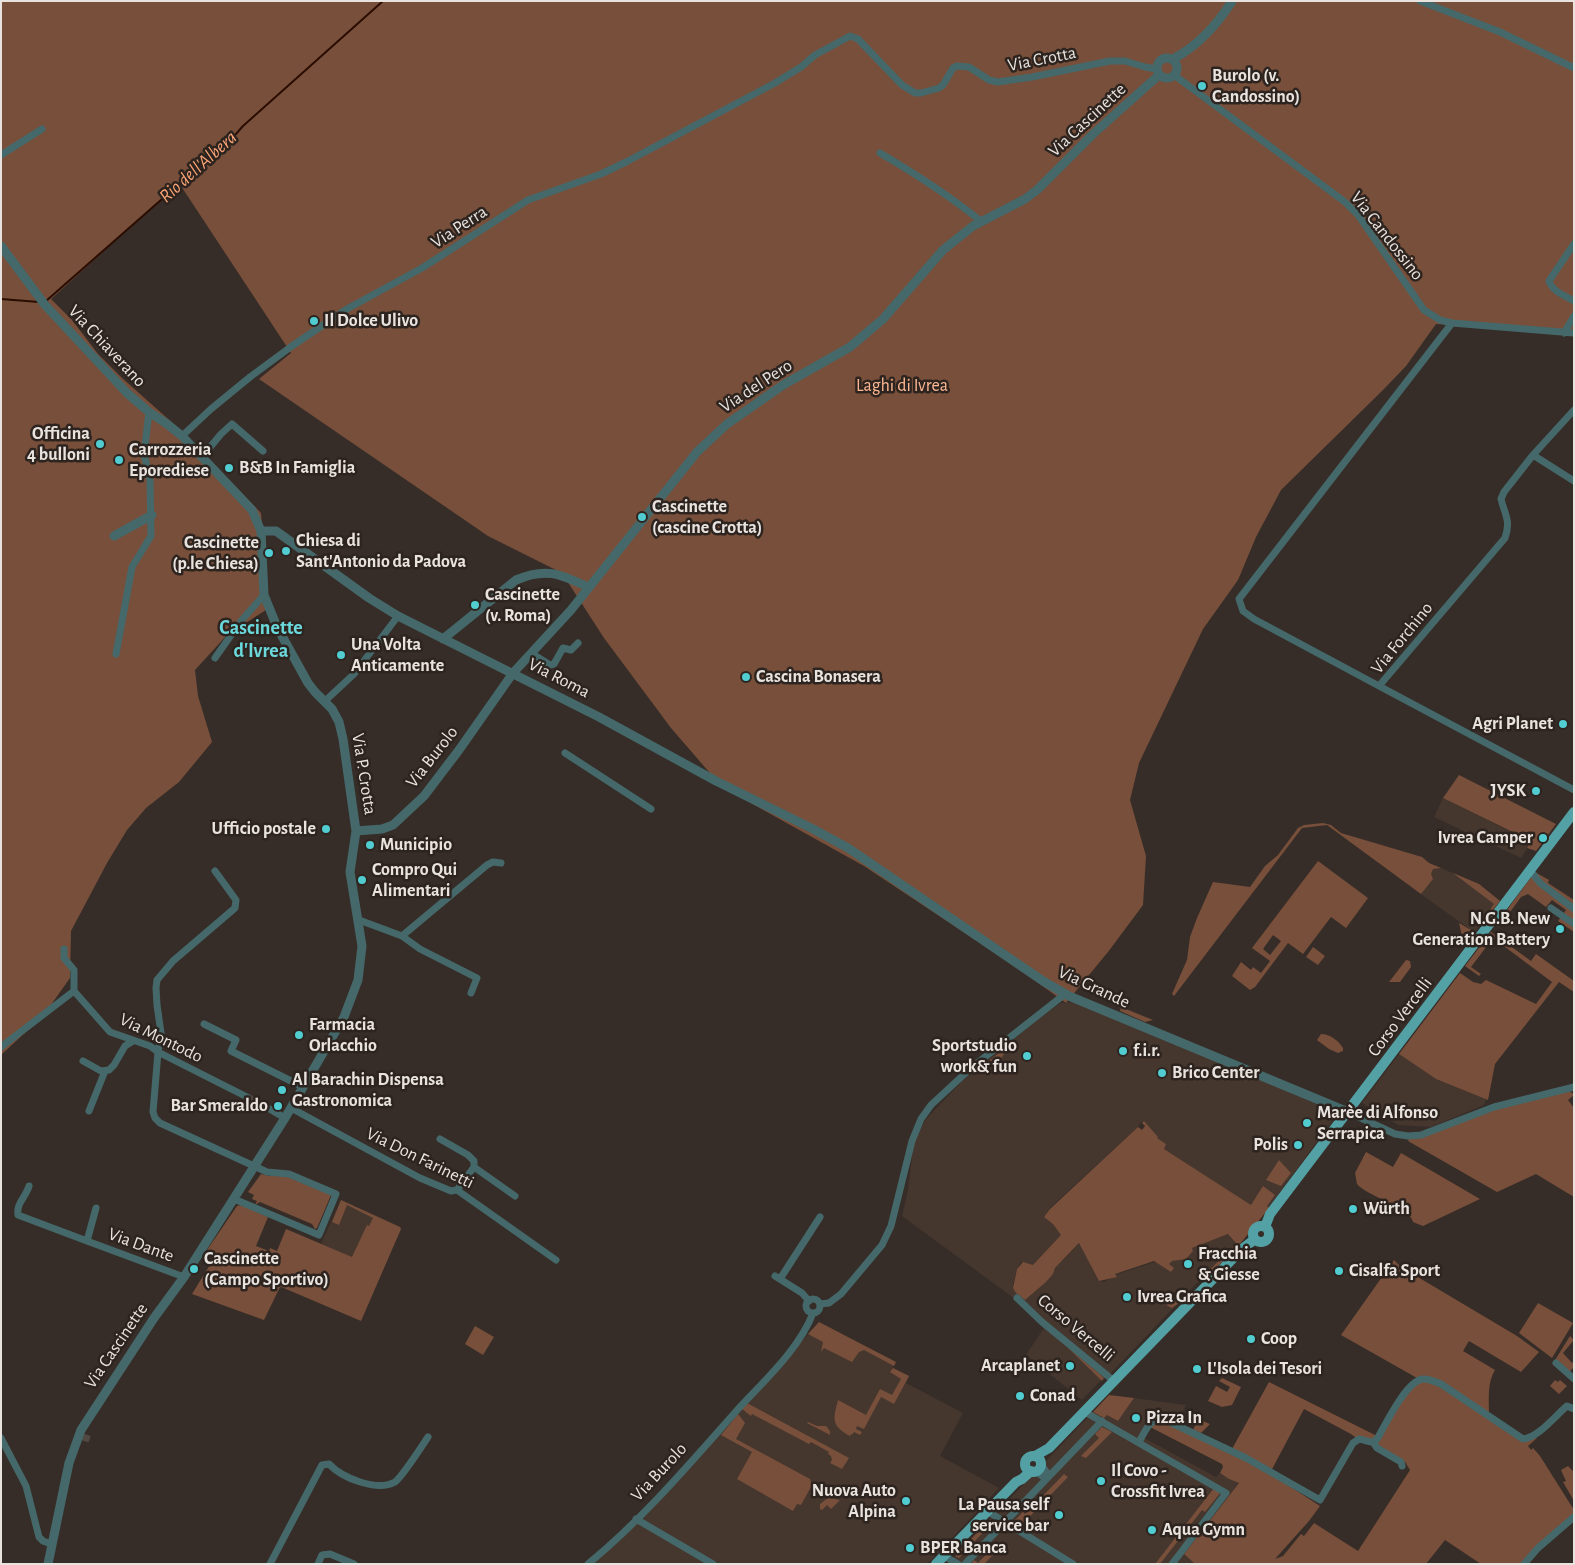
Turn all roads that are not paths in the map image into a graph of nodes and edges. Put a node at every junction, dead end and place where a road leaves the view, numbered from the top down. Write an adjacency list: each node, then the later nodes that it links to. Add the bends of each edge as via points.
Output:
1 (1232, 1): 3 (street, via 1212,28)
2 (1420, 1): 4 (street, via 1500,32)
3 (1175, 62): 5 (street, via 1162,58 1158,62); 6 (street, via 1177,69)
4 (1574, 66)
5 (1158, 72): 6 (street, via 1166,78); 7 (street, Via Crotta, via 1125,61 1110,61 998,82 969,67 957,66 938,88 921,93 902,85 858,39 850,36); 11 (street, Via Cascinette)
6 (1174, 75): 17 (street, Via Candossino, via 1345,202 1424,310)
7 (775, 83): 22 (street, Via Perra, via 601,174 528,200 422,268 358,302 300,341 250,377)
8 (42, 129): 10 (street)
9 (880, 153): 12 (street)
10 (1, 155)
11 (1037, 190): 12 (street, Via del Pero)
12 (982, 222): 30 (street, Via del Pero, via 944,250 883,319 850,347 783,385 726,424 697,452)
13 (1574, 244): 15 (street, via 1549,281 1551,286)
14 (1, 246): 21 (street, Via Chiaverano, via 43,302 127,393)
15 (1574, 301)
16 (1574, 316): 18 (street)
17 (1452, 323): 18 (street, Via Candossino); 39 (street, via 1239,599 1243,611 1254,619)
18 (1564, 333): 19 (street, Via Candossino)
19 (1574, 333)
20 (1574, 410): 24 (street)
21 (149, 412): 22 (street, Via Chiaverano); 27 (street, via 144,454 150,480)
22 (182, 436): 25 (street, Via Chiaverano)
23 (263, 451): 25 (street, via 232,424)
24 (1532, 454): 26 (street); 39 (street, Via Forchino, via 1501,499 1508,518 1505,538)
25 (202, 457): 28 (street, Via Chiaverano, via 252,510)
26 (1574, 481)
27 (152, 515): 29 (street); 36 (street, via 150,540 132,567)
28 (261, 530): 31 (street, Via P. Crotta); 32 (street, Via Roma, via 276,531)
29 (114, 536)
30 (588, 587): 33 (street, via 562,574 530,574 516,580); 35 (street, Via del Pero)
31 (264, 595): 37 (street); 40 (street, Via P. Crotta, via 298,666)
32 (398, 616): 33 (street, Via Roma); 40 (street, via 354,674)
33 (443, 639): 38 (street, Via Roma)
34 (578, 643): 35 (street, via 571,650 563,648 554,664 550,665)
35 (531, 653): 38 (street, Via del Pero)
36 (116, 654)
37 (215, 658)
38 (513, 673): 45 (street, Via Burolo, via 438,779 408,812 393,825); 46 (street, Via Roma)
39 (1379, 686): 42 (street, Via Forchino)
40 (325, 701): 45 (street, Via P. Crotta, via 332,709 344,740)
41 (565, 753): 43 (street)
42 (1574, 790)
43 (651, 810)
44 (1574, 812): 48 (main road, Corso Vercelli)
45 (356, 831): 52 (street, Via P. Crotta, via 350,872)
46 (848, 848): 58 (street, Via Grande)
47 (501, 864): 54 (street, via 493,862 487,865)
48 (1530, 870): 51 (street, via 1540,883); 71 (main road, Corso Vercelli)
49 (215, 871): 62 (street, via 236,900 235,908 157,980 156,1004 161,1033)
50 (1552, 908): 53 (street)
51 (1574, 909)
52 (358, 920): 54 (street); 66 (street, Via P. Crotta, via 362,946 358,980 344,1017)
53 (1574, 924)
54 (402, 936): 57 (street, via 420,949 477,978)
55 (64, 949): 56 (street, via 64,958 74,970)
56 (74, 991): 60 (street, Via Montodo, via 110,1032); 61 (street)
57 (470, 993)
58 (1065, 994): 71 (street, Via Grande); 87 (street, via 971,1068 931,1105 912,1141 891,1226 882,1245 841,1294 829,1303)
59 (204, 1024): 66 (street, via 236,1040 231,1051)
60 (132, 1041): 62 (street, Via Montodo); 64 (street, via 125,1046 114,1065)
61 (1, 1046)
62 (158, 1052): 67 (street, Via Montodo); 74 (street, via 155,1118)
63 (83, 1061): 64 (street)
64 (105, 1071): 70 (street)
65 (1574, 1087): 71 (street, via 1494,1107 1421,1135 1395,1134)
66 (303, 1088): 69 (street, Via P. Crotta)
67 (247, 1097)
68 (261, 1104): 72 (street)
69 (291, 1108): 72 (street, Via P. Crotta); 77 (street, Via Don Farinetti, via 420,1178 451,1191)
70 (89, 1111)
71 (1348, 1112): 91 (main road, Corso Vercelli, via 1270,1214 1265,1227 1269,1235 1266,1240 1255,1239 1241,1250)
72 (286, 1118): 74 (street, Via P. Crotta)
73 (440, 1139): 75 (street, via 468,1155 474,1161)
74 (255, 1167): 79 (street, Via Cascinette); 79 (street, via 270,1173 289,1174 336,1194 319,1235)
75 (474, 1167): 77 (street); 78 (street)
76 (28, 1186): 82 (street, Via Dante, via 20,1200 18,1215)
77 (457, 1190): 83 (street, Via Don Farinetti)
78 (515, 1196)
79 (234, 1199): 84 (street, Via Cascinette)
80 (96, 1208): 82 (street, Via Dante)
81 (820, 1217): 86 (street, via 778,1277)
82 (87, 1241): 84 (street, Via Dante)
83 (556, 1260)
84 (184, 1277): 106 (street, Via Cascinette, via 154,1318 81,1436 68,1463)
85 (1017, 1298): 91 (street, Corso Vercelli)
86 (809, 1300): 87 (street, via 815,1299); 88 (street, via 806,1307)
87 (820, 1304): 88 (street, via 819,1310)
88 (813, 1313): 104 (street, Via Burolo, via 808,1328 796,1345)
89 (1556, 1363): 90 (street)
90 (1574, 1379)
91 (1114, 1381): 93 (main road, Corso Vercelli)
92 (1574, 1409): 98 (street, via 1567,1406 1535,1434 1523,1439 1441,1384 1429,1379 1421,1380 1409,1386 1378,1439)
93 (1085, 1412): 94 (street); 99 (main road, Corso Vercelli)
94 (1102, 1421): 97 (street); 101 (street)
95 (428, 1437): 109 (street, via 395,1482 374,1486 335,1470 329,1464 322,1465)
96 (1, 1438): 106 (street, via 26,1486 39,1537)
97 (1139, 1442): 98 (street, via 1151,1422 1163,1419 1246,1458 1320,1500 1353,1443 1359,1439); 118 (street, via 1226,1493)
98 (1373, 1442): 100 (street)
99 (1035, 1465): 101 (street); 102 (main road, Corso Vercelli)
100 (1402, 1466)
101 (1048, 1478): 105 (street)
102 (987, 1511): 105 (street); 107 (main road, Corso Vercelli)
103 (1574, 1517): 119 (street)
104 (636, 1519): 112 (street, Via Burolo); 113 (street)
105 (1005, 1522): 116 (street); 117 (street)
106 (51, 1544): 108 (street, Via Cascinette)
107 (944, 1556): 114 (main road, Corso Vercelli); 115 (street)
108 (48, 1564)
109 (270, 1564)
110 (318, 1564): 111 (street, via 322,1555 330,1554)
111 (354, 1564)
112 (588, 1564)
113 (713, 1564)
114 (936, 1564)
115 (958, 1564)
116 (966, 1564)
117 (1073, 1564)
118 (1172, 1564)
119 (1524, 1564)

